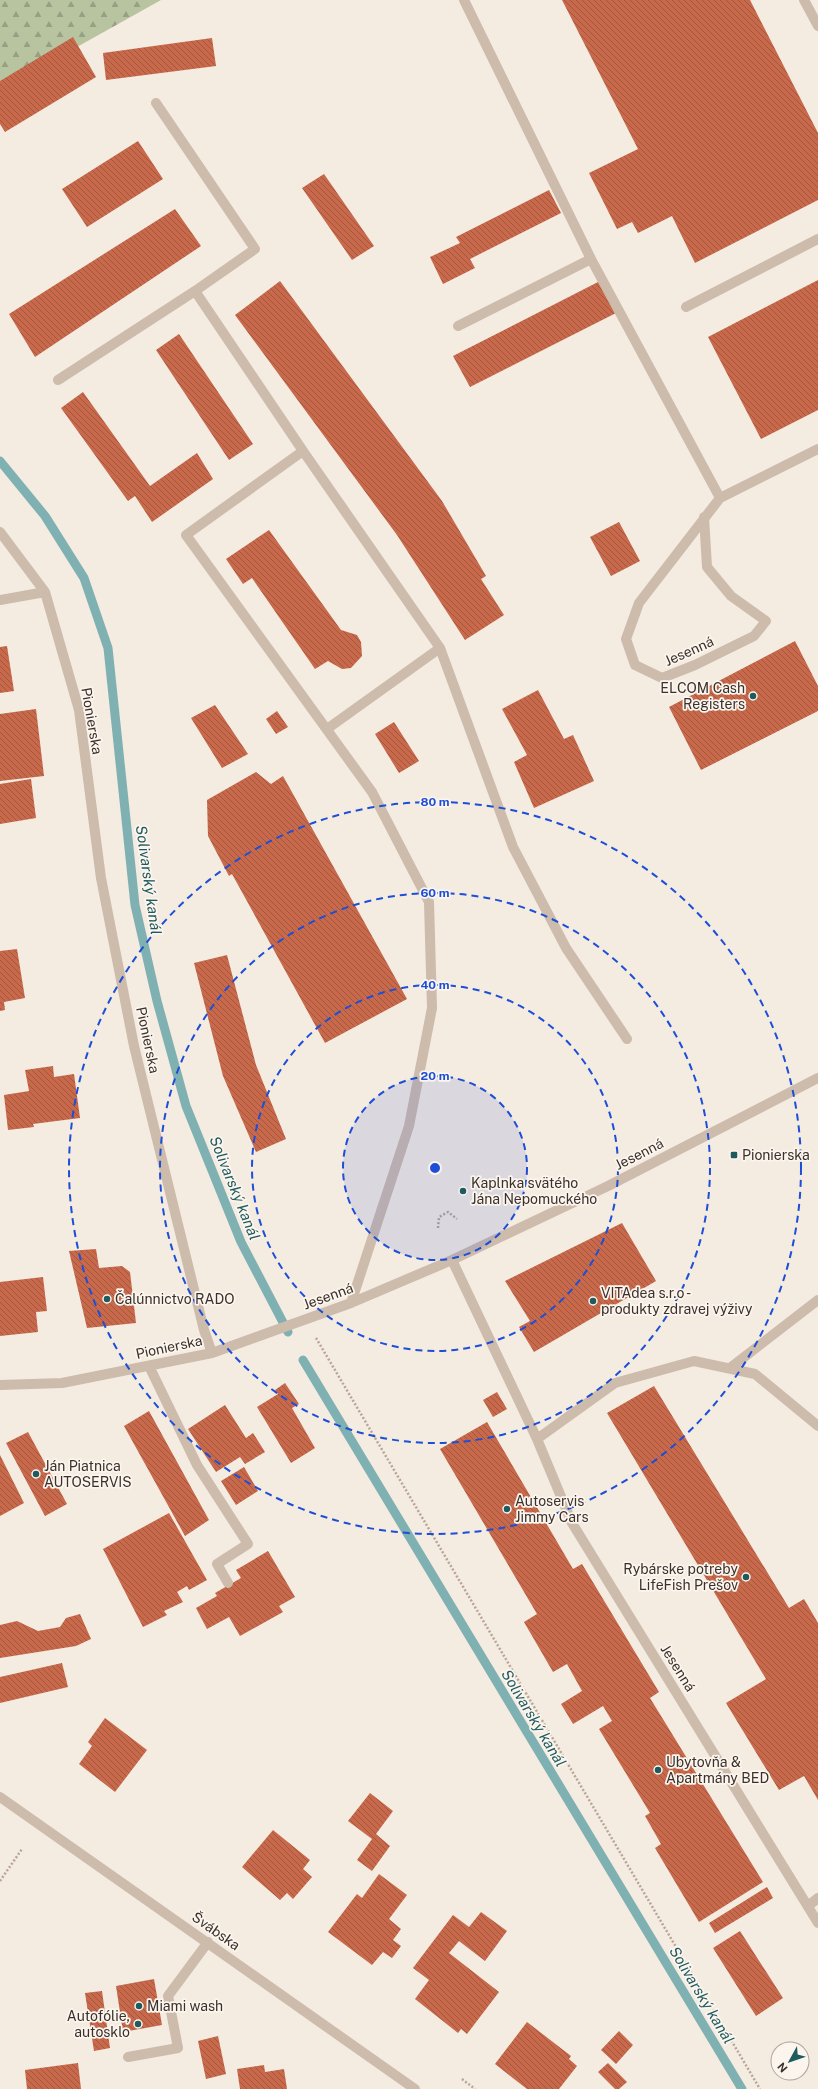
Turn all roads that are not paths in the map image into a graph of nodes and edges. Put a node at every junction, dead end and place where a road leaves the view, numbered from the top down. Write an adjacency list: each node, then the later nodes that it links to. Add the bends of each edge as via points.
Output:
1 (464, 0): 6 (street)
2 (804, 0): 3 (street)
3 (818, 26)
4 (156, 104): 7 (street, via 255,249)
5 (818, 239): 8 (street)
6 (591, 259): 9 (street); 13 (street)
7 (195, 291): 10 (street); 12 (street)
8 (686, 307)
9 (458, 326)
10 (58, 380)
11 (818, 449): 13 (street, Jesenná)
12 (303, 451): 18 (street); 19 (street, via 186,536)
13 (720, 498): 14 (street, Jesenná)
14 (704, 517): 14 (street, Jesenná, via 639,603 626,639 635,665 662,678 754,636 766,621 731,596 707,567)
15 (0, 532): 16 (street, Pionierska)
16 (45, 592): 17 (street); 25 (street, Pionierska, via 79,710 101,878 134,1046 204,1330)
17 (0, 600)
18 (440, 648): 19 (street); 20 (street, via 513,847 566,948)
19 (327, 729): 24 (street, via 372,792 429,902 432,1008 409,1126)
20 (627, 1039)
21 (817, 1077): 22 (street, Jesenná, via 608,1186)
22 (452, 1260): 24 (street, Jesenná); 30 (street, Jesenná)
23 (818, 1300): 27 (street)
24 (351, 1303): 25 (street, Jesenná)
25 (212, 1353): 26 (street, Pionierska)
26 (149, 1366): 28 (street, Pionierska, via 62,1383); 31 (street, via 197,1465 248,1544 217,1564)
27 (730, 1368): 29 (street, via 755,1374); 30 (street, via 694,1361 615,1383)
28 (0, 1385)
29 (818, 1426)
30 (537, 1439): 34 (street, Jesenná, via 572,1523)
31 (228, 1583)
32 (0, 1797): 36 (street, Švábska)
33 (818, 1898): 34 (street)
34 (808, 1906): 35 (street, Jesenná)
35 (818, 1922)
36 (208, 1942): 37 (street, via 168,1996 178,2048); 38 (street, Švábska)
37 (128, 2057)
38 (414, 2089)

